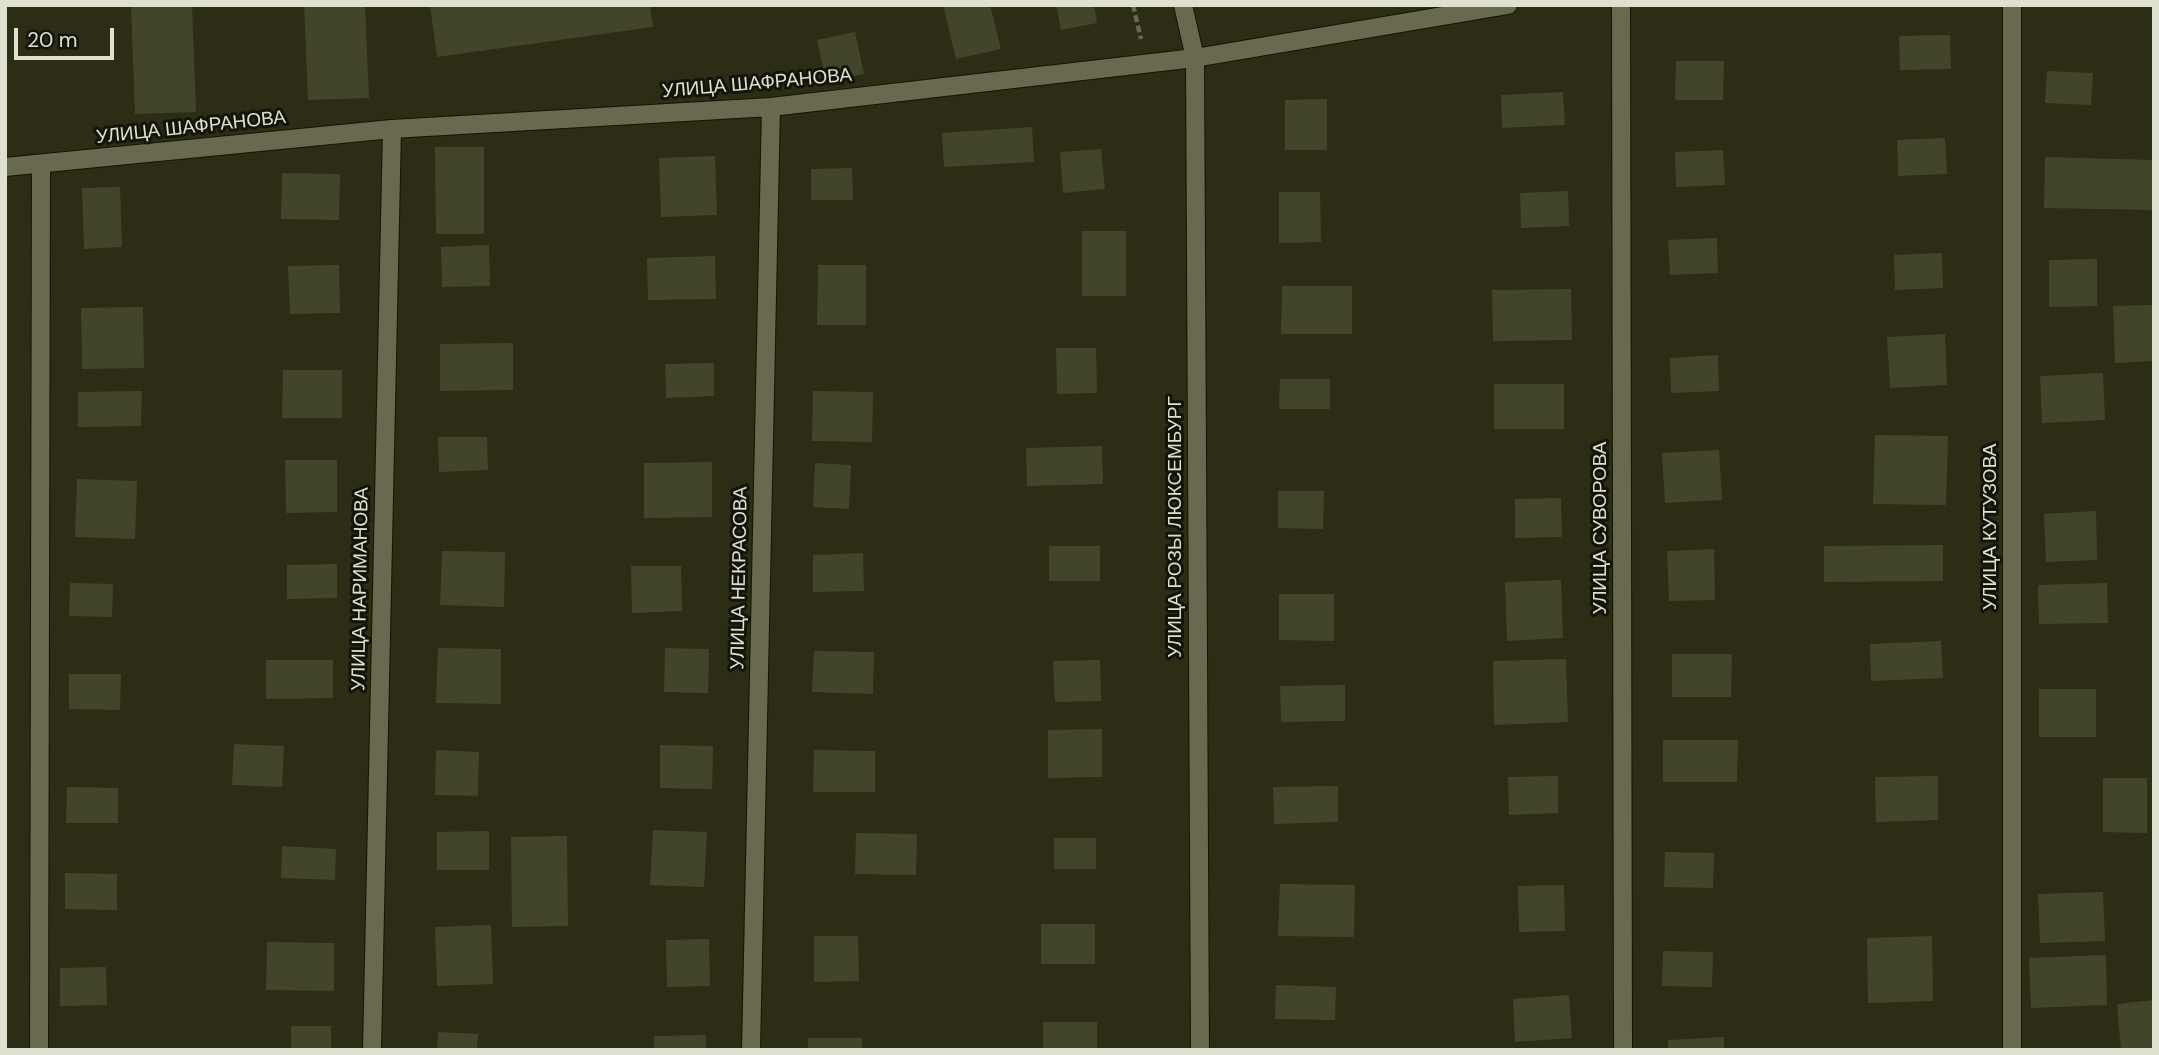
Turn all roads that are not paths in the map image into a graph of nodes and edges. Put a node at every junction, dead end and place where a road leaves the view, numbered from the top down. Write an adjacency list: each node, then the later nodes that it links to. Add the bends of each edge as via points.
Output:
1 (1183, 5): 5 (street, УЛИЦА РОЗЫ ЛЮКСЕМБУРГ)
2 (1508, 5): 5 (street, УЛИЦА ШАФРАНОВА)
3 (1621, 5): 14 (street, УЛИЦА СУВОРОВА)
4 (2012, 5): 15 (street, УЛИЦА КУТУЗОВА)
5 (1195, 58): 6 (street, УЛИЦА ШАФРАНОВА); 13 (street, УЛИЦА РОЗЫ ЛЮКСЕМБУРГ)
6 (771, 107): 7 (street, УЛИЦА ШАФРАНОВА); 12 (street, УЛИЦА НЕКРАСОВА)
7 (392, 129): 8 (street, УЛИЦА ШАФРАНОВА); 11 (street, УЛИЦА НАРИМАНОВА)
8 (41, 164): 9 (street, УЛИЦА ШАФРАНОВА); 10 (street)
9 (5, 167)
10 (39, 1050)
11 (372, 1050)
12 (751, 1050)
13 (1200, 1050)
14 (1623, 1050)
15 (2011, 1050)

